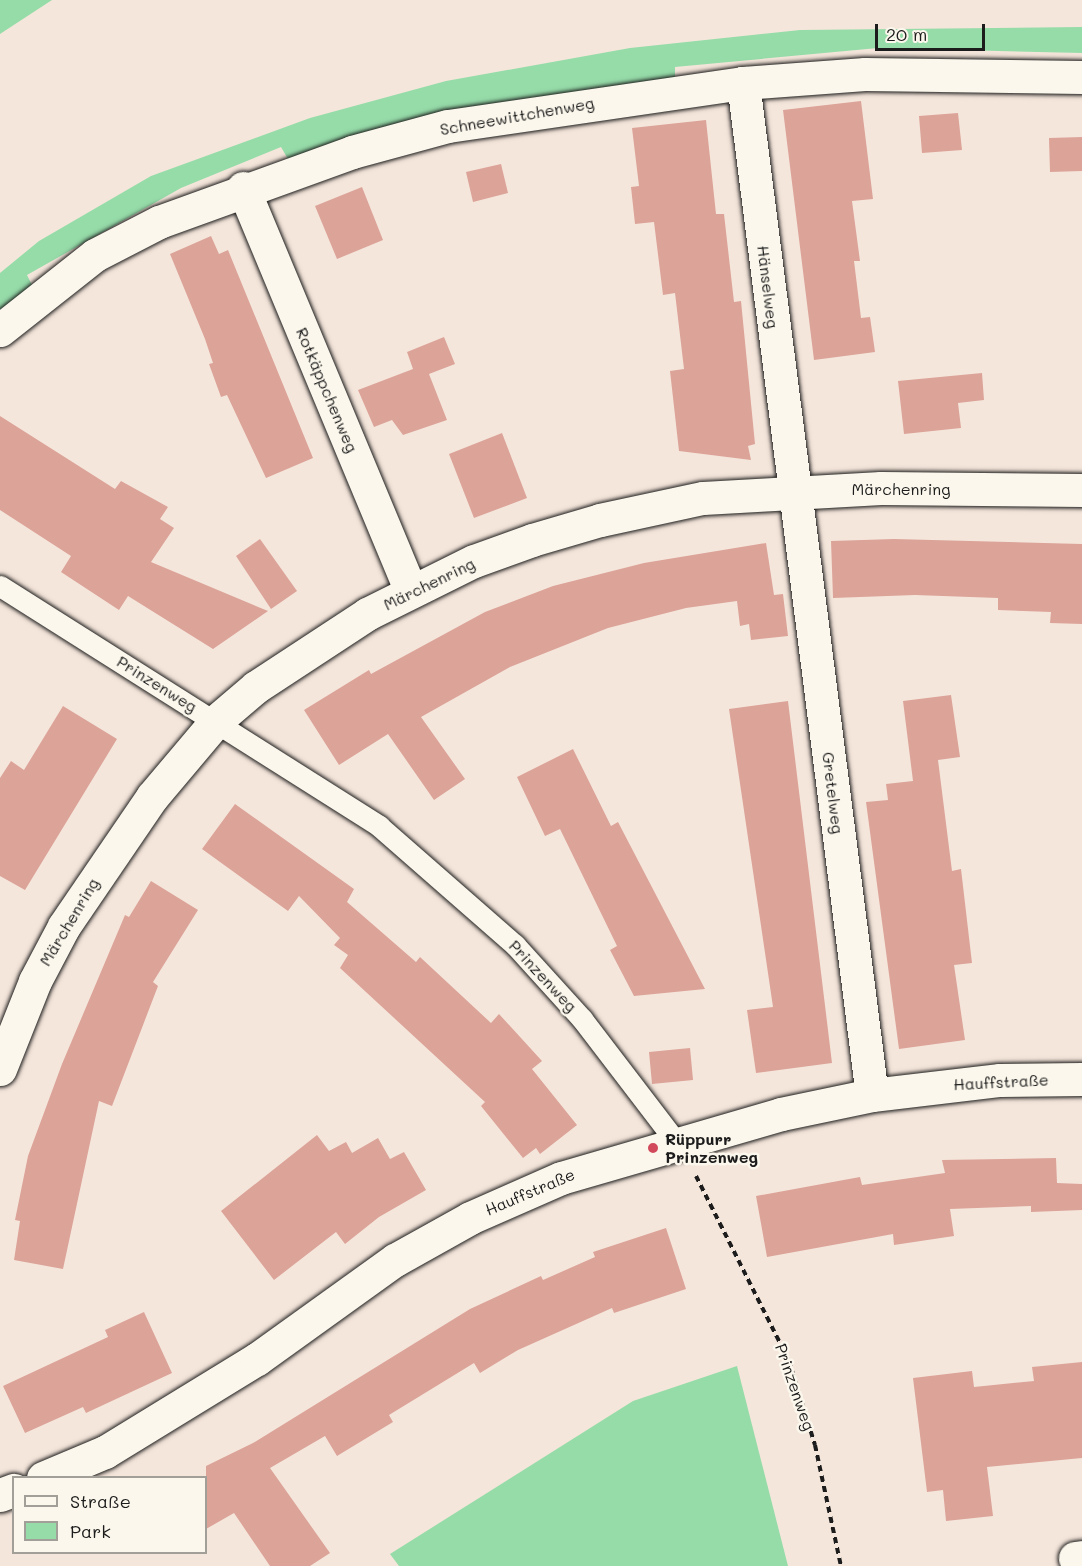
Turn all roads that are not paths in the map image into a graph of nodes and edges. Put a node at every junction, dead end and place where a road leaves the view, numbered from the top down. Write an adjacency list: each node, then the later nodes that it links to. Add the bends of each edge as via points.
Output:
1 (1082, 77): 2 (street, Schneewittchenweg, via 865,74)
2 (743, 83): 3 (street, Schneewittchenweg, via 448,126); 5 (street, Hänselweg)
3 (243, 188): 4 (street, Schneewittchenweg, via 159,222 95,255); 8 (street, Rotkäppchenweg)
4 (0, 330)
5 (794, 490): 6 (street, Märchenring); 8 (street, Märchenring, via 703,498 600,520 484,558); 12 (street, Gretelweg)
6 (1082, 490)
7 (0, 586): 9 (lane, Prinzenweg)
8 (411, 591): 9 (street, Märchenring, via 255,687)
9 (216, 721): 10 (street, Märchenring, via 152,797 64,926 35,981); 13 (lane, Prinzenweg, via 379,826 450,885 515,945 582,1019)
10 (0, 1069)
11 (1082, 1079): 12 (street, Hauffstraße, via 1000,1080)
12 (872, 1095): 13 (street, Hauffstraße)
13 (676, 1142): 14 (street, Hauffstraße, via 561,1178 471,1218 395,1260 257,1359 115,1446)
14 (48, 1476)

